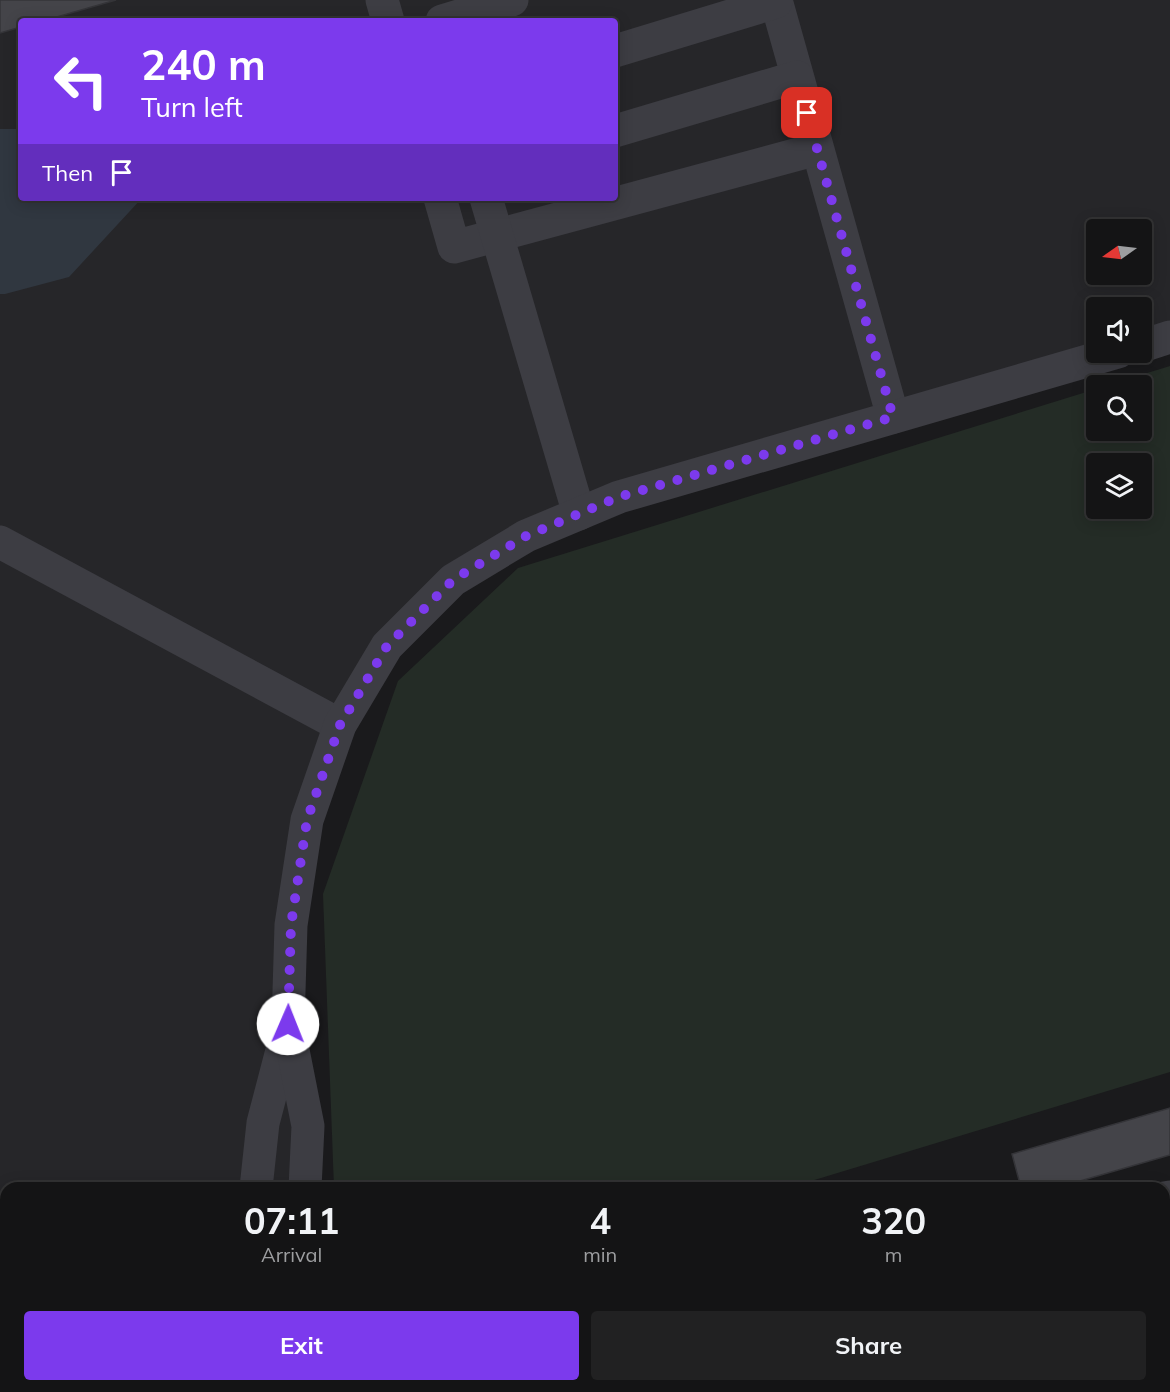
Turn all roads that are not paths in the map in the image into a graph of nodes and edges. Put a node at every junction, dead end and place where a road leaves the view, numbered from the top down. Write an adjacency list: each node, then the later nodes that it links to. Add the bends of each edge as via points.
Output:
1 (382, 0): 5 (street)
2 (430, 0): 6 (street)
3 (512, 0): 7 (street)
4 (776, 1): 8 (street); 9 (street)
5 (387, 18)
6 (435, 18)
7 (452, 18)
8 (618, 50)
9 (797, 77): 10 (street); 11 (street)
10 (618, 130)
11 (817, 149): 14 (street); 18 (street)
12 (441, 201): 14 (street, via 454,247)
13 (487, 201): 14 (street)
14 (497, 235): 19 (street)
15 (1170, 337): 16 (street)
16 (1152, 343)
17 (1086, 361): 18 (street)
18 (893, 417): 19 (street, via 619,497)
19 (579, 513): 21 (street, via 526,536 453,580 387,646)
20 (0, 542): 21 (street)
21 (340, 725): 22 (street, via 307,820 291,925)
22 (288, 1024): 23 (street, via 263,1123); 24 (street, via 308,1126)
23 (257, 1182)
24 (305, 1182)

